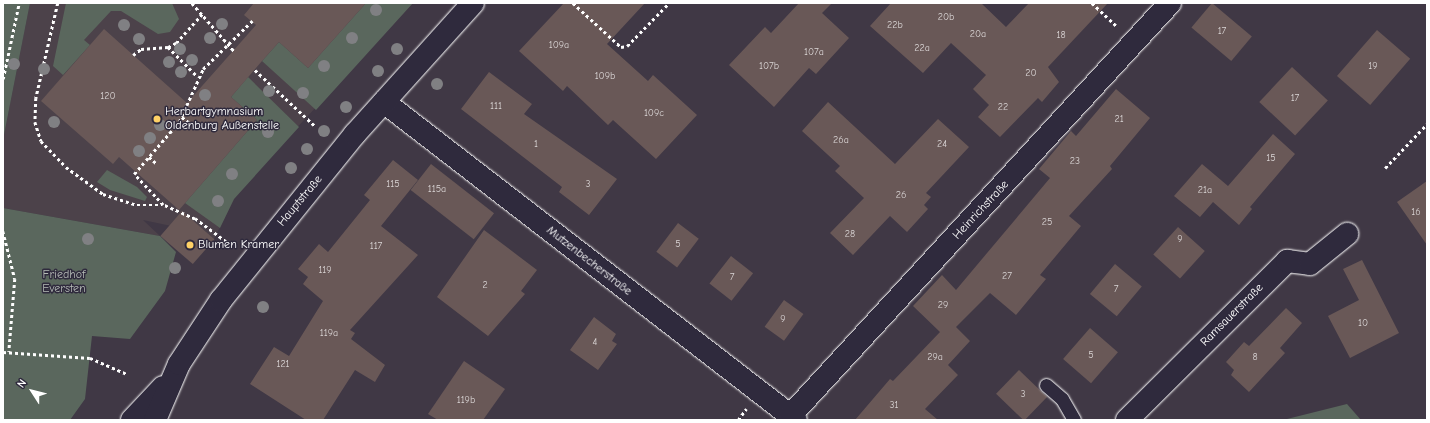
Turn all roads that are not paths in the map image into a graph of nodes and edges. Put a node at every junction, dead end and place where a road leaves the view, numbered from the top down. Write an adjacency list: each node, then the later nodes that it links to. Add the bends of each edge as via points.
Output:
1 (473, 3): 3 (street, Hauptstraße)
2 (1170, 3): 7 (street, Heinrichstraße)
3 (384, 102): 5 (street, Hauptstraße, via 221,300); 7 (street, Mutzenbecherstraße)
4 (1347, 234): 11 (street, Ramsauerstraße, via 1310,264 1287,261)
5 (173, 376): 8 (street); 9 (street, Hauptstraße)
6 (1046, 385): 10 (lane, via 1062,398)
7 (793, 418)
8 (132, 420)
9 (154, 420)
10 (1074, 420)
11 (1127, 420)

